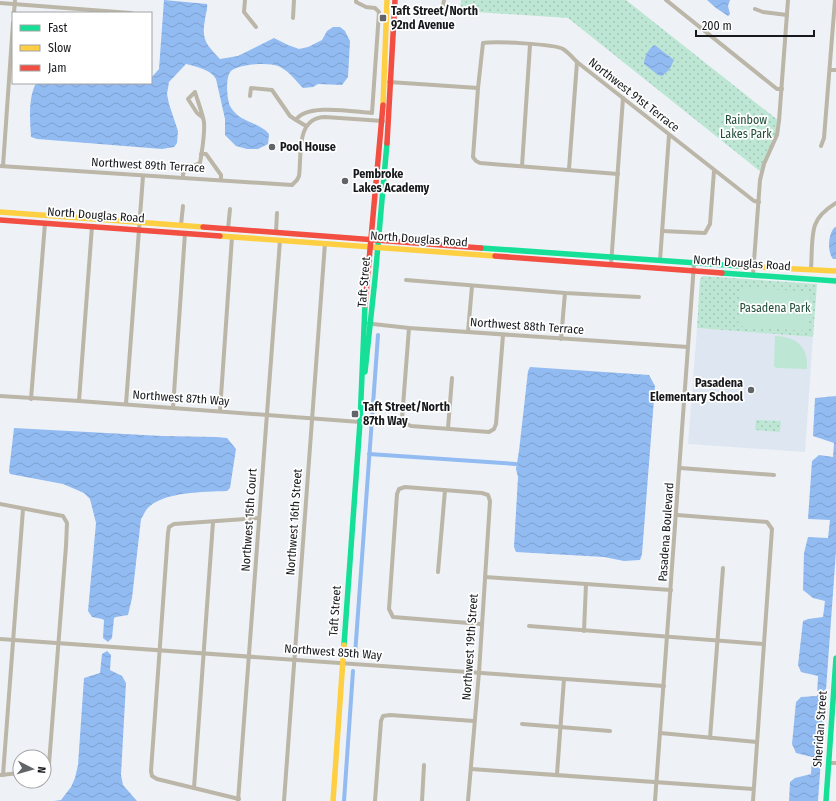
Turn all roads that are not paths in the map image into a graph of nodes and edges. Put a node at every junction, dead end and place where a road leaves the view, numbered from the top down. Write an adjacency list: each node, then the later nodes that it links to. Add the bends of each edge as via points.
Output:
1 (245, 0): 17 (street, via 244,12)
2 (294, 0): 16 (street)
3 (356, 0): 30 (street, via 378,12 372,113 324,109 301,114)
4 (387, 0): 23 (main road, Taft Street)
5 (394, 0): 24 (main road, Taft Street)
6 (444, 0): 12 (street)
7 (666, 0): 26 (street, via 777,89)
8 (788, 0): 15 (street)
9 (835, 0): 21 (street)
10 (14, 2): 11 (street); 14 (street)
11 (0, 3)
12 (443, 6)
13 (755, 9): 15 (street)
14 (120, 12)
15 (787, 14): 26 (street)
16 (293, 18)
17 (256, 27)
18 (530, 45): 20 (street, Northwest 91st Terrace, via 557,47); 25 (street, Northwest 91st Terrace, via 490,42 483,44); 38 (street)
19 (12, 49): 37 (street)
20 (577, 62): 28 (street, Northwest 91st Terrace); 39 (street)
21 (830, 70): 22 (street); 35 (street, via 824,138)
22 (836, 70)
23 (384, 81): 24 (street); 31 (main road, Taft Street)
24 (391, 82): 25 (street); 32 (main road, Taft Street)
25 (478, 88): 38 (street, via 473,157 480,163)
26 (782, 89): 45 (street, via 778,135 762,172)
27 (250, 96): 30 (street, via 251,88 272,90 290,116)
28 (624, 98): 34 (street, Northwest 91st Terrace); 41 (street)
29 (202, 117): 29 (street, via 200,108 195,92 188,99); 36 (street)
30 (296, 120): 33 (street)
31 (382, 121): 32 (street); 33 (street, via 322,117 312,120); 63 (main road, Taft Street)
32 (389, 122): 65 (main road, Taft Street)
33 (306, 126): 44 (street, Northwest 89th Terrace, via 302,136 299,176 295,183 288,185)
34 (669, 135): 40 (street, Northwest 91st Terrace); 58 (street)
35 (821, 146)
36 (202, 154): 43 (street, via 200,163 190,167 183,173); 44 (street, via 206,154 221,175)
37 (2, 166): 42 (street, Northwest 89th Terrace)
38 (522, 166): 39 (street)
39 (569, 169): 41 (street)
40 (714, 170): 45 (street, Northwest 91st Terrace); 58 (street, via 710,224 705,233)
41 (618, 174): 69 (street)
42 (143, 176): 43 (street, Northwest 89th Terrace); 52 (street)
43 (183, 177): 44 (street, Northwest 89th Terrace)
44 (220, 180)
45 (758, 202): 73 (street)
46 (836, 203): 74 (street, via 814,226)
47 (183, 206): 54 (street)
48 (230, 209): 57 (street)
49 (0, 212): 52 (main road, North Douglas Road)
50 (277, 213): 59 (street)
51 (0, 220): 53 (main road, North Douglas Road)
52 (139, 222): 54 (main road, North Douglas Road); 56 (street)
53 (45, 223): 55 (main road, North Douglas Road); 92 (street)
54 (181, 225): 57 (main road, North Douglas Road)
55 (92, 226): 56 (main road, North Douglas Road); 93 (street)
56 (139, 229): 60 (main road, North Douglas Road); 94 (street)
57 (228, 229): 59 (main road, North Douglas Road)
58 (662, 230): 70 (street)
59 (276, 232): 61 (main road, North Douglas Road)
60 (185, 233): 62 (main road, North Douglas Road); 95 (street)
61 (320, 236): 63 (main road, North Douglas Road); 64 (main road, via 314,239)
62 (232, 237): 64 (main road, North Douglas Road); 96 (street)
63 (371, 239): 65 (main road, North Douglas Road); 67 (main road, Taft Street)
64 (282, 240): 66 (main road, North Douglas Road); 97 (street, Northwest 15th Court)
65 (378, 240): 68 (main road, Taft Street); 69 (main road, North Douglas Road)
66 (324, 244): 67 (main road, North Douglas Road); 98 (street, Northwest 16th Street)
67 (371, 247): 68 (main road, North Douglas Road); 83 (main road, Taft Street)
68 (378, 247): 72 (main road, North Douglas Road); 84 (main road, Taft Street)
69 (612, 257): 70 (main road, North Douglas Road); 72 (street)
70 (660, 261): 71 (main road, North Douglas Road)
71 (694, 264): 73 (main road, North Douglas Road); 75 (street, Pasadena Boulevard)
72 (612, 265): 75 (main road, North Douglas Road)
73 (754, 267): 74 (main road, North Douglas Road); 77 (street)
74 (811, 269): 76 (main road, North Douglas Road)
75 (694, 271): 77 (main road, North Douglas Road); 89 (street, Pasadena Boulevard)
76 (836, 271)
77 (753, 275): 79 (main road, North Douglas Road)
78 (406, 280): 80 (street)
79 (836, 280)
80 (472, 286): 81 (street); 86 (street)
81 (565, 293): 82 (street); 88 (street)
82 (639, 297)
83 (364, 323): 84 (street, Northwest 88th Terrace); 99 (main road, Taft Street)
84 (371, 324): 85 (street, Northwest 88th Terrace); 99 (main road, Taft Street)
85 (409, 328): 86 (street, Northwest 88th Terrace); 100 (street, via 402,419 411,426)
86 (468, 332): 87 (street, Northwest 88th Terrace)
87 (503, 335): 88 (street, Northwest 88th Terrace); 100 (street, via 494,429 489,432)
88 (561, 339): 89 (street, Northwest 88th Terrace)
89 (688, 347): 101 (street, Pasadena Boulevard)
90 (452, 378): 100 (street)
91 (0, 396): 92 (street, Northwest 87th Way)
92 (31, 398): 93 (street, Northwest 87th Way)
93 (79, 401): 94 (street, Northwest 87th Way)
94 (126, 404): 95 (street, Northwest 87th Way)
95 (173, 408): 96 (street, Northwest 87th Way)
96 (220, 411): 97 (street, Northwest 87th Way)
97 (267, 416): 98 (street, Northwest 87th Way); 107 (street, Northwest 15th Court)
98 (312, 418): 99 (street, Northwest 87th Way); 127 (street, Northwest 16th Street)
99 (360, 422): 128 (main road, Taft Street)
100 (448, 428)
101 (680, 468): 102 (street); 106 (street, Pasadena Boulevard)
102 (774, 474)
103 (444, 490): 110 (street); 111 (street, Northwest 19th Street, via 488,495 490,501); 114 (street, via 405,487 399,489 389,609 393,617)
104 (0, 504): 105 (street)
105 (23, 509): 119 (street); 121 (street, via 63,516 66,523)
106 (677, 515): 113 (street, Pasadena Boulevard); 122 (street, via 769,524 772,529)
107 (259, 518): 108 (street); 125 (street, Northwest 15th Court)
108 (214, 522): 123 (street, via 174,524 169,527); 124 (street)
109 (723, 568): 120 (street)
110 (438, 572)
111 (485, 577): 112 (street); 114 (street, Northwest 19th Street)
112 (586, 584): 113 (street); 116 (street)
113 (671, 590): 117 (street, Pasadena Boulevard)
114 (482, 624): 129 (street, Northwest 19th Street)
115 (529, 626): 116 (street)
116 (584, 631): 117 (street)
117 (668, 637): 120 (street); 131 (street, Pasadena Boulevard)
118 (0, 639): 119 (street, Northwest 85th Way)
119 (13, 640): 121 (street, Northwest 85th Way); 148 (street)
120 (717, 640): 122 (street); 137 (street)
121 (58, 643): 123 (street, Northwest 85th Way); 139 (street)
122 (763, 644): 138 (street)
123 (160, 650): 124 (street, Northwest 85th Way); 150 (street, via 152,776)
124 (204, 653): 125 (street, Northwest 85th Way); 150 (street)
125 (248, 657): 127 (street, Northwest 85th Way); 152 (street, Northwest 15th Court)
126 (836, 658): 140 (main road, Sheridan Street)
127 (294, 660): 128 (street, Northwest 85th Way); 153 (street, Northwest 16th Street)
128 (342, 663): 129 (street, Northwest 85th Way); 154 (main road, Taft Street)
129 (479, 672): 130 (street, Northwest 85th Way); 132 (street, Northwest 19th Street)
130 (564, 679): 131 (street, Northwest 85th Way); 134 (street)
131 (664, 686): 136 (street, Pasadena Boulevard)
132 (474, 721): 145 (street, Northwest 19th Street); 155 (street, via 383,716 380,721)
133 (522, 724): 134 (street)
134 (560, 727): 135 (street); 147 (street)
135 (610, 731)
136 (660, 734): 137 (street); 149 (street, Pasadena Boulevard)
137 (710, 738): 138 (street)
138 (757, 742): 151 (street)
139 (50, 749)
140 (830, 755): 141 (street); 142 (main road, Sheridan Street)
141 (836, 755)
142 (829, 762): 143 (street); 160 (main road, Sheridan Street)
143 (836, 763)
144 (424, 765): 156 (street)
145 (471, 769): 147 (street); 157 (street, Northwest 19th Street)
146 (12, 774): 148 (street)
147 (556, 774): 149 (street)
148 (2, 775)
149 (656, 782): 151 (street); 158 (street, Pasadena Boulevard)
150 (194, 788): 152 (street)
151 (754, 789): 159 (street)
152 (239, 800)
153 (284, 801)
154 (333, 801)
155 (375, 801)
156 (422, 801)
157 (468, 801)
158 (655, 801)
159 (753, 801)
160 (826, 801)

